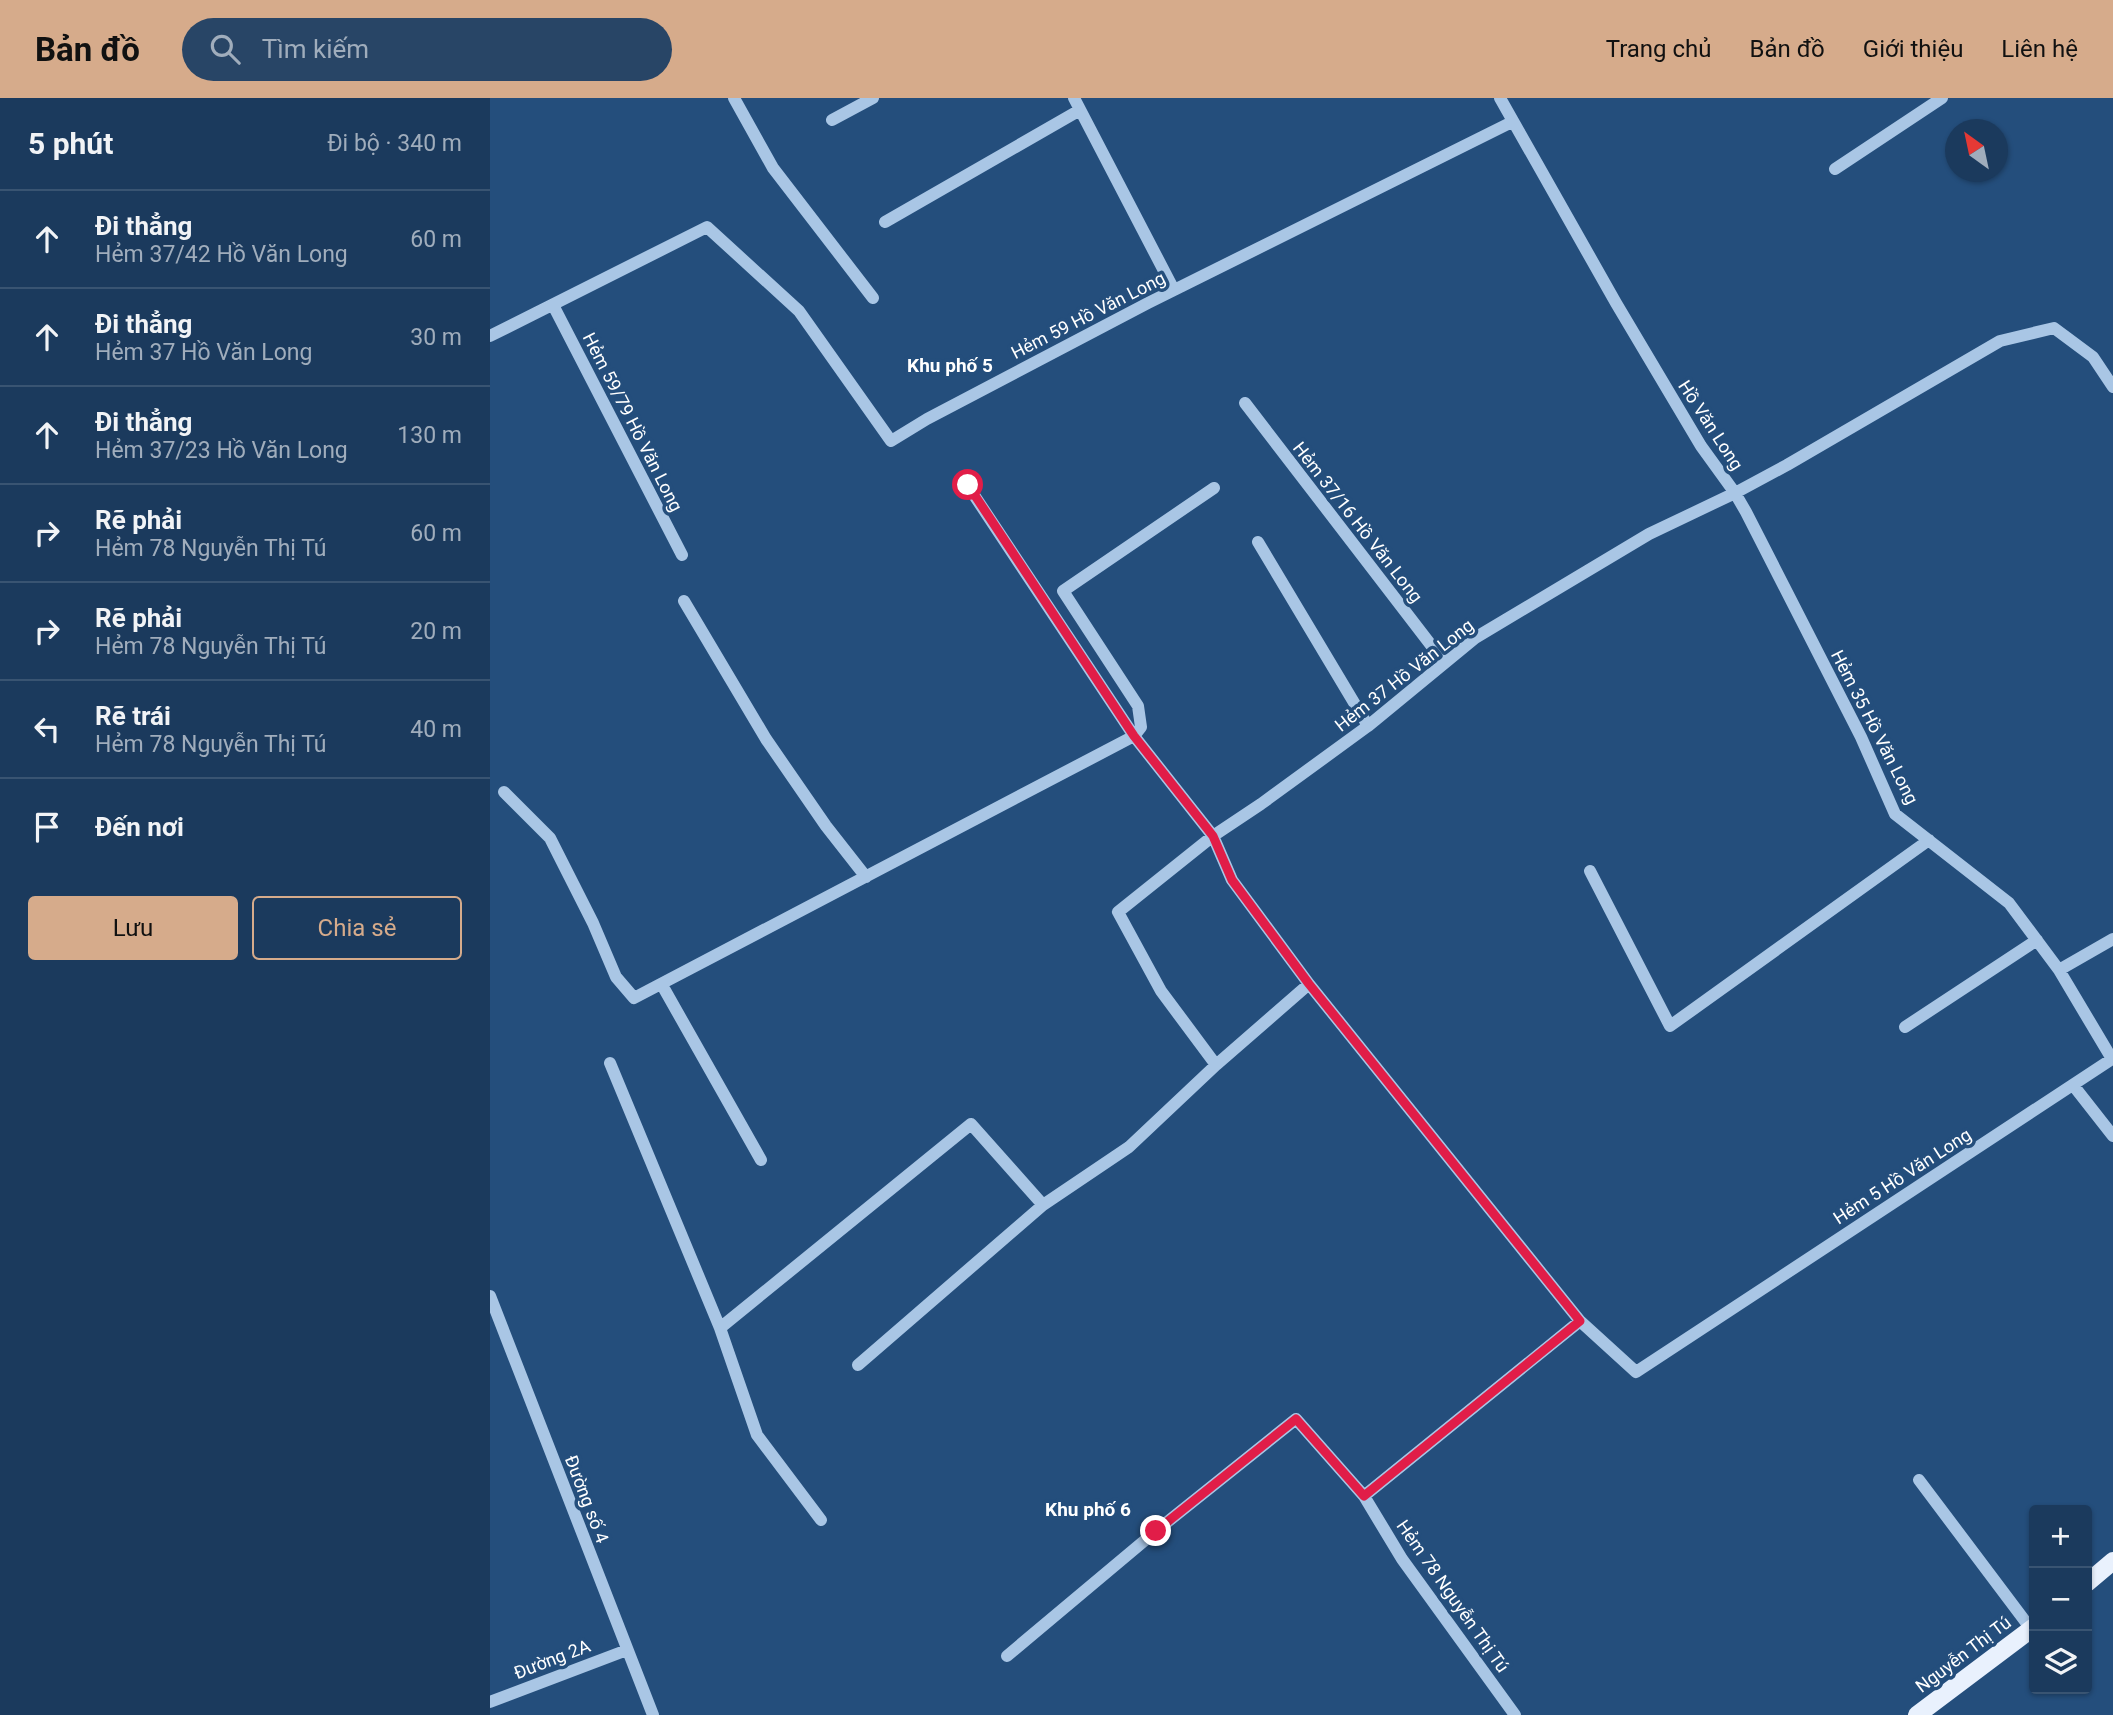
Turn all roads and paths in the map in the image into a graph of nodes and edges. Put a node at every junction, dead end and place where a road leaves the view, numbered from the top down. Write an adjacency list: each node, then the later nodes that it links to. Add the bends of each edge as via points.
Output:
1 (734, 98): 12 (street, via 773,167)
2 (873, 98): 7 (street)
3 (1074, 98): 6 (street)
4 (1500, 98): 8 (street, Hồ Văn Long)
5 (1942, 98): 9 (street)
6 (1080, 110): 10 (street); 11 (street)
7 (832, 121)
8 (1511, 122): 11 (street, Hẻm 59 Hồ Văn Long); 19 (street, Hồ Văn Long, via 1694,434)
9 (1835, 169)
10 (885, 222)
11 (1174, 290): 13 (street, Hẻm 59 Hồ Văn Long, via 891,441 799,311 707,227)
12 (873, 298)
13 (553, 305): 14 (street, Hẻm 59 Hồ Văn Long); 21 (street, Hẻm 59/79 Hồ Văn Long)
14 (490, 336)
15 (2113, 387): 19 (street, Hồ Văn Long, via 2093,357 2054,328 2000,341)
16 (1245, 403): 23 (street, Hẻm 37/16 Hồ Văn Long)
17 (968, 485): 25 (street)
18 (1214, 488): 25 (street, via 1063,591 1138,706 1141,727)
19 (1735, 493): 23 (street, Hẻm 37 Hồ Văn Long, via 1649,534 1475,638); 28 (street, Hẻm 35 Hồ Văn Long, via 1861,737 1895,814)
20 (1258, 542): 24 (street)
21 (682, 555)
22 (684, 601): 30 (street, via 766,740)
23 (1444, 662): 24 (street, Hẻm 37 Hồ Văn Long)
24 (1368, 726): 27 (street, Hẻm 37 Hồ Văn Long)
25 (1134, 736): 27 (street); 30 (street)
26 (504, 792): 35 (street, via 550,838 616,977 634,998)
27 (1213, 836): 34 (street, via 1232,880); 38 (street, Hẻm 37 Hồ Văn Long, via 1118,912 1161,991)
28 (1929, 840): 29 (street, via 1670,1026); 32 (street, Hẻm 35 Hồ Văn Long, via 2009,903)
29 (1590, 871)
30 (866, 877): 35 (street)
31 (2113, 939): 33 (street)
32 (2037, 940): 33 (street, Hẻm 35 Hồ Văn Long); 36 (street)
33 (2059, 970): 39 (street, Hẻm 5 Hồ Văn Long, via 2112,1059)
34 (1309, 984): 38 (street); 44 (street)
35 (662, 985): 41 (street)
36 (1905, 1027)
37 (611, 1063): 45 (street)
38 (1216, 1065): 42 (street, via 1129,1147)
39 (2073, 1085): 40 (street); 44 (street, Hẻm 5 Hồ Văn Long, via 1636,1372)
40 (2113, 1136)
41 (761, 1160)
42 (1043, 1205): 45 (street, via 971,1124); 46 (street)
43 (490, 1296): 54 (street, Đường số 4)
44 (1580, 1321): 48 (street)
45 (720, 1328): 49 (street, via 757,1435)
46 (858, 1365)
47 (1919, 1480): 52 (street)
48 (1364, 1496): 55 (street, Hẻm 78 Nguyễn Thị Tú, via 1296,1419); 59 (street, Hẻm 78 Nguyễn Thị Tú, via 1402,1559)
49 (821, 1520)
50 (2113, 1561): 51 (main road)
51 (2092, 1579)
52 (2029, 1623)
53 (2029, 1631): 57 (main road, Nguyễn Thị Tú)
54 (627, 1650): 56 (street, Đường 2A); 58 (street, Đường số 4)
55 (1007, 1656)
56 (490, 1702)
57 (1920, 1714)
58 (653, 1715)
59 (1515, 1715)

